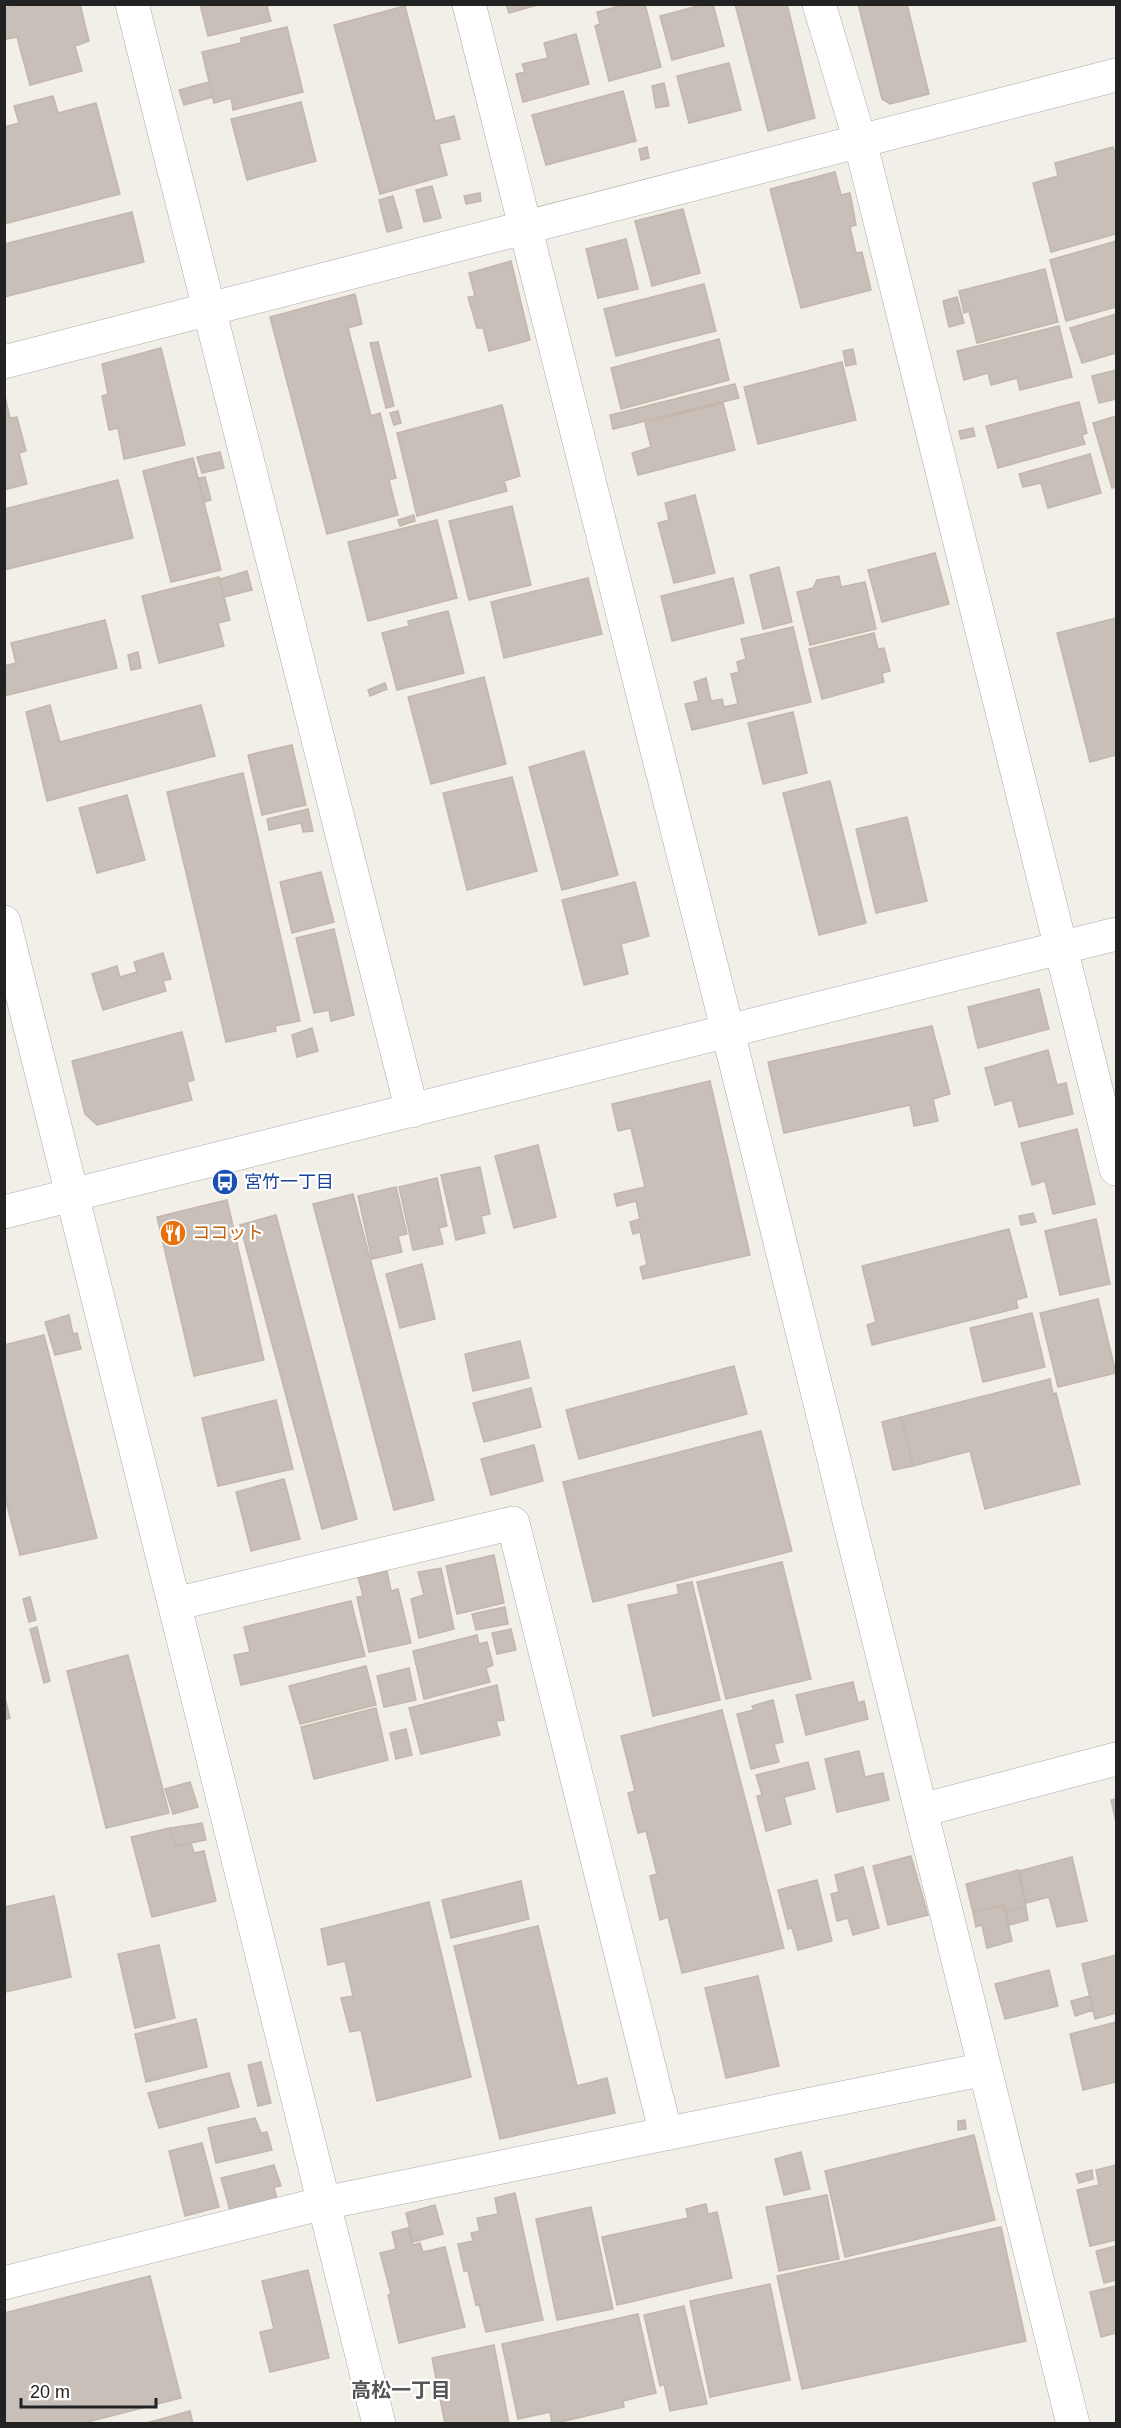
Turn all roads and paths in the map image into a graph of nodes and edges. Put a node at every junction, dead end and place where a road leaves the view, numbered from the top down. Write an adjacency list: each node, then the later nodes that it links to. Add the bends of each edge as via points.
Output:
1 (132, 4): 7 (street)
2 (469, 4): 6 (street)
3 (819, 4): 5 (street)
4 (1116, 75): 5 (street)
5 (860, 141): 6 (street); 11 (street)
6 (527, 228): 7 (street); 12 (street)
7 (210, 310): 8 (street); 13 (street)
8 (4, 362)
9 (4, 922): 15 (street)
10 (1116, 934): 11 (street)
11 (1060, 948): 12 (street); 14 (street)
12 (728, 1032): 13 (street); 19 (street)
13 (412, 1111): 15 (street)
14 (1116, 1169)
15 (74, 1196): 16 (street); 17 (street)
16 (4, 1212)
17 (175, 1604): 21 (street, via 513,1523); 22 (street)
18 (1116, 1760): 19 (street)
19 (922, 1810): 20 (street)
20 (985, 2069): 21 (street); 25 (street)
21 (666, 2134): 22 (street)
22 (324, 2202): 23 (street); 24 (street)
23 (4, 2283)
24 (380, 2424)
25 (1073, 2424)

